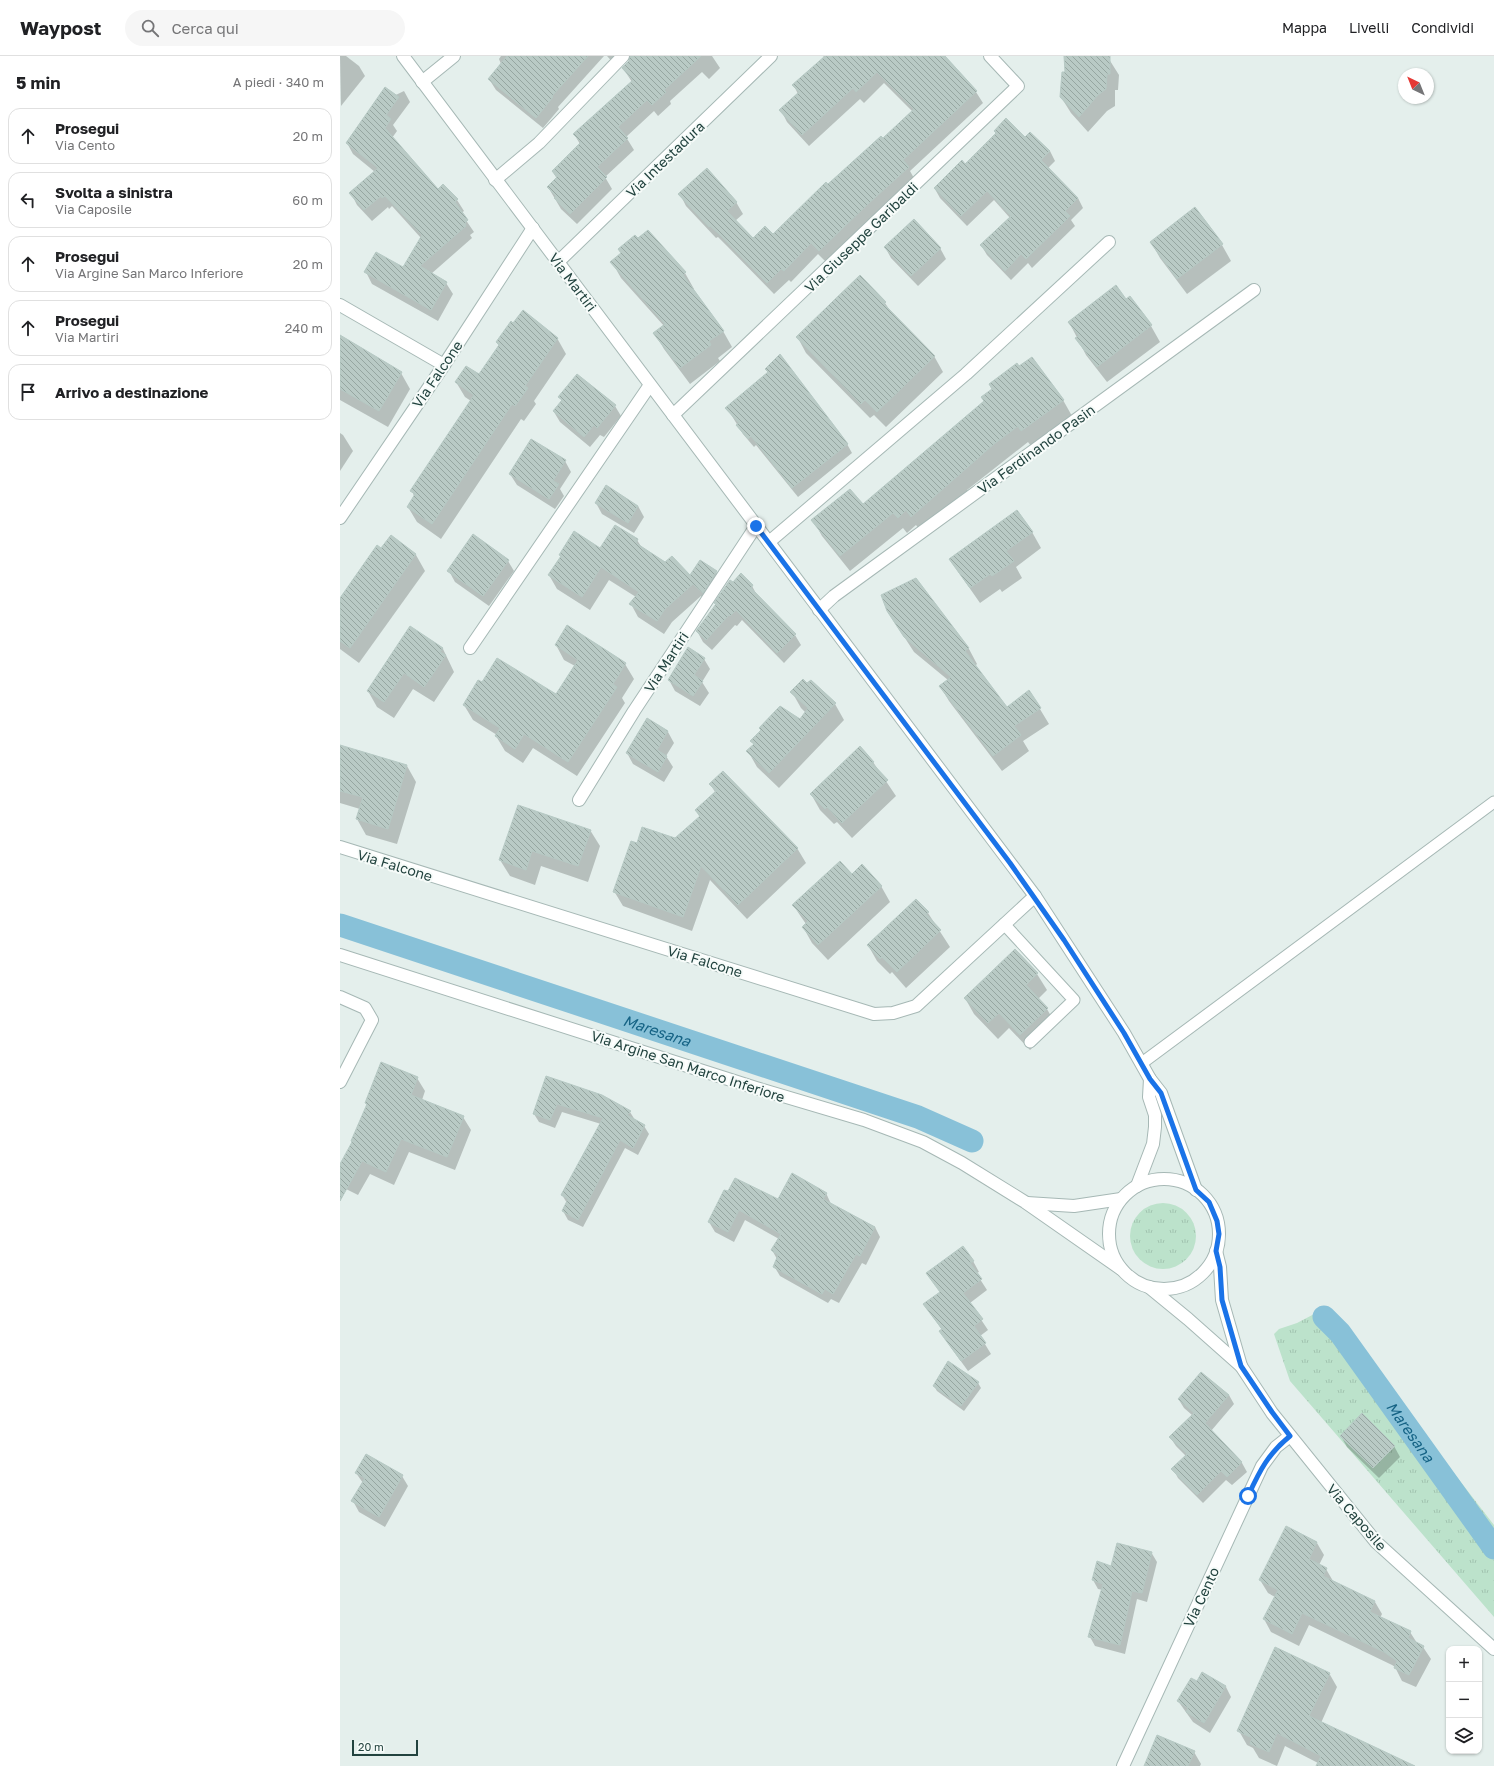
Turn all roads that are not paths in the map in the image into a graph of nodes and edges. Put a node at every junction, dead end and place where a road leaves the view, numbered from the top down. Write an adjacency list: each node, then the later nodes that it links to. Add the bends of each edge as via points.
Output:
1 (402, 56): 6 (street, Via Martiri)
2 (454, 56): 6 (street)
3 (623, 56): 7 (street, via 539,143)
4 (771, 56): 10 (street, Via Intestadura)
5 (990, 56): 15 (street, Via Giuseppe Garibaldi, via 1018,86)
6 (422, 82): 7 (street, Via Martiri)
7 (495, 180): 8 (street, Via Martiri)
8 (533, 228): 10 (street, Via Martiri); 13 (street, Via Falcone)
9 (1109, 242): 18 (street, via 966,374)
10 (558, 262): 14 (street, Via Martiri)
11 (1254, 290): 19 (street, Via Ferdinando Pasin, via 834,596)
12 (340, 305): 13 (street)
13 (444, 365): 16 (street, Via Falcone)
14 (650, 385): 15 (street, Via Martiri); 20 (street)
15 (673, 416): 17 (street, Via Martiri)
16 (340, 518)
17 (756, 526): 18 (street, Via Martiri); 21 (street, Via Martiri, via 634,711)
18 (769, 542): 19 (street, Via Martiri)
19 (819, 610): 24 (street, Via Martiri)
20 (470, 648)
21 (579, 800)
22 (1494, 802): 29 (lane)
23 (340, 847): 25 (street, Via Falcone, via 874,1014 893,1013 916,1006)
24 (1035, 896): 25 (street, Via Falcone); 29 (street, Via Martiri)
25 (1004, 924): 28 (lane, via 1074,1000)
26 (340, 955): 35 (street, Via Argine San Marco Inferiore, via 864,1120 923,1142 962,1162)
27 (340, 997): 31 (street, via 365,1008 372,1020)
28 (1030, 1042)
29 (1142, 1063): 30 (street, Via Martiri)
30 (1150, 1079): 32 (street, Via Martiri, via 1149,1097 1155,1115 1153,1144); 33 (street, Via Martiri, via 1161,1093)
31 (340, 1082)
32 (1137, 1186): 33 (street, Via Argine San Marco Inferiore, via 1164,1179 1183,1182); 34 (street, Via Argine San Marco Inferiore)
33 (1196, 1190): 36 (street, Via Argine San Marco Inferiore, via 1209,1202 1216,1215 1219,1234)
34 (1121, 1199): 35 (street, Via Argine San Marco Inferiore, via 1074,1206); 37 (street, Via Argine San Marco Inferiore, via 1112,1214 1109,1232 1112,1252)
35 (1025, 1202): 37 (street, Via Argine San Marco Inferiore)
36 (1216, 1251): 38 (street, Via Argine San Marco Inferiore, via 1205,1271 1189,1283 1170,1289); 39 (street, Via Caposile, via 1220,1267 1222,1300)
37 (1121, 1269): 38 (street, Via Argine San Marco Inferiore, via 1132,1279)
38 (1149, 1287): 39 (street, Via Caposile)
39 (1241, 1366): 40 (street, Via Caposile)
40 (1290, 1436): 41 (street, Via Caposile, via 1376,1542); 42 (street, Via Cento, via 1276,1447 1262,1466)
41 (1494, 1649)
42 (1123, 1766)

